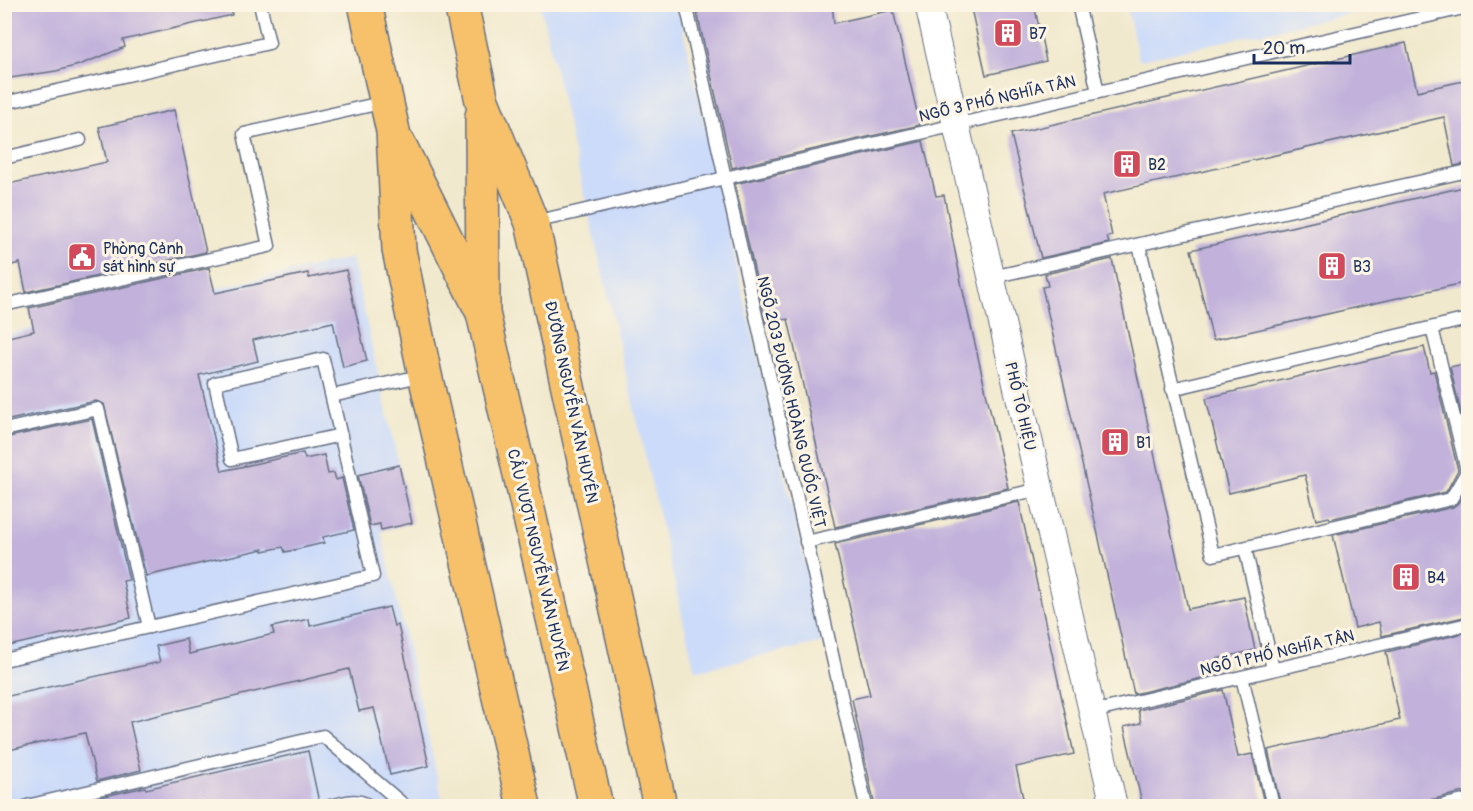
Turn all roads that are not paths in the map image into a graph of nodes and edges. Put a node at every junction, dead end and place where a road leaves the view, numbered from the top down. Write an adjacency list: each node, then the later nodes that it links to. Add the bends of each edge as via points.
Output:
1 (260, 4): 10 (lane, via 269,43)
2 (365, 4): 11 (main road)
3 (461, 4): 9 (main road, ĐƯỜNG NGUYỄN VĂN HUYÊN)
4 (686, 4): 16 (lane, NGÕ 203 ĐƯỜNG HOÀNG QUỐC VIỆT)
5 (928, 4): 12 (street, PHỐ TÔ HIỆU)
6 (1078, 4): 8 (lane)
7 (1468, 7): 8 (lane, NGÕ 3 PHỐ NGHĨA TÂN)
8 (1098, 92): 12 (lane, NGÕ 3 PHỐ NGHĨA TÂN)
9 (482, 101): 17 (main road, ĐƯỜNG NGUYỄN VĂN HUYÊN); 21 (main road, CẦU VƯỢT NGUYỄN VĂN HUYÊN)
10 (4, 103)
11 (390, 117): 20 (lane, via 244,134 269,246); 21 (main road, CẦU VƯỢT NGUYỄN VĂN HUYÊN); 24 (main road, via 399,249)
12 (956, 124): 16 (lane, NGÕ 3 PHỐ NGHĨA TÂN); 19 (street, PHỐ TÔ HIỆU)
13 (80, 140): 14 (lane)
14 (4, 158)
15 (1468, 171): 18 (lane)
16 (725, 177): 17 (lane, NGÕ 3 PHỐ NGHĨA TÂN); 31 (lane, NGÕ 203 ĐƯỜNG HOÀNG QUỐC VIỆT)
17 (532, 223): 46 (main road, ĐƯỜNG NGUYỄN VĂN HUYÊN)
18 (1139, 245): 19 (lane); 25 (lane)
19 (992, 277): 30 (street, PHỐ TÔ HIỆU)
20 (4, 306)
21 (483, 313): 45 (main road, CẦU VƯỢT NGUYỄN VĂN HUYÊN)
22 (1468, 319): 23 (lane)
23 (1432, 328): 25 (lane); 29 (lane)
24 (425, 375): 26 (lane); 44 (main road)
25 (1172, 389): 32 (lane, via 1213,555)
26 (332, 396): 28 (lane); 28 (lane, via 323,359 215,383 232,459)
27 (4, 430): 34 (lane, via 98,408)
28 (341, 435): 34 (lane, via 373,576)
29 (1468, 470): 32 (lane, via 1451,500)
30 (1040, 489): 31 (lane); 38 (street, PHỐ TÔ HIỆU)
31 (806, 542): 47 (lane, NGÕ 203 ĐƯỜNG HOÀNG QUỐC VIỆT)
32 (1245, 548): 36 (lane)
33 (1468, 624): 36 (lane, NGÕ 1 PHỐ NGHĨA TÂN)
34 (149, 627): 35 (lane)
35 (4, 660)
36 (1273, 669): 37 (lane, NGÕ 1 PHỐ NGHĨA TÂN)
37 (1242, 676): 38 (lane, NGÕ 1 PHỐ NGHĨA TÂN); 49 (lane)
38 (1092, 712): 48 (street, PHỐ TÔ HIỆU)
39 (1468, 800): 50 (lane)
40 (27, 807): 43 (lane, via 322,736)
41 (330, 807): 42 (lane, via 355,801)
42 (369, 807)
43 (405, 807)
44 (524, 807)
45 (596, 807)
46 (660, 807)
47 (866, 807)
48 (1114, 807)
49 (1273, 807)
50 (1440, 807)

